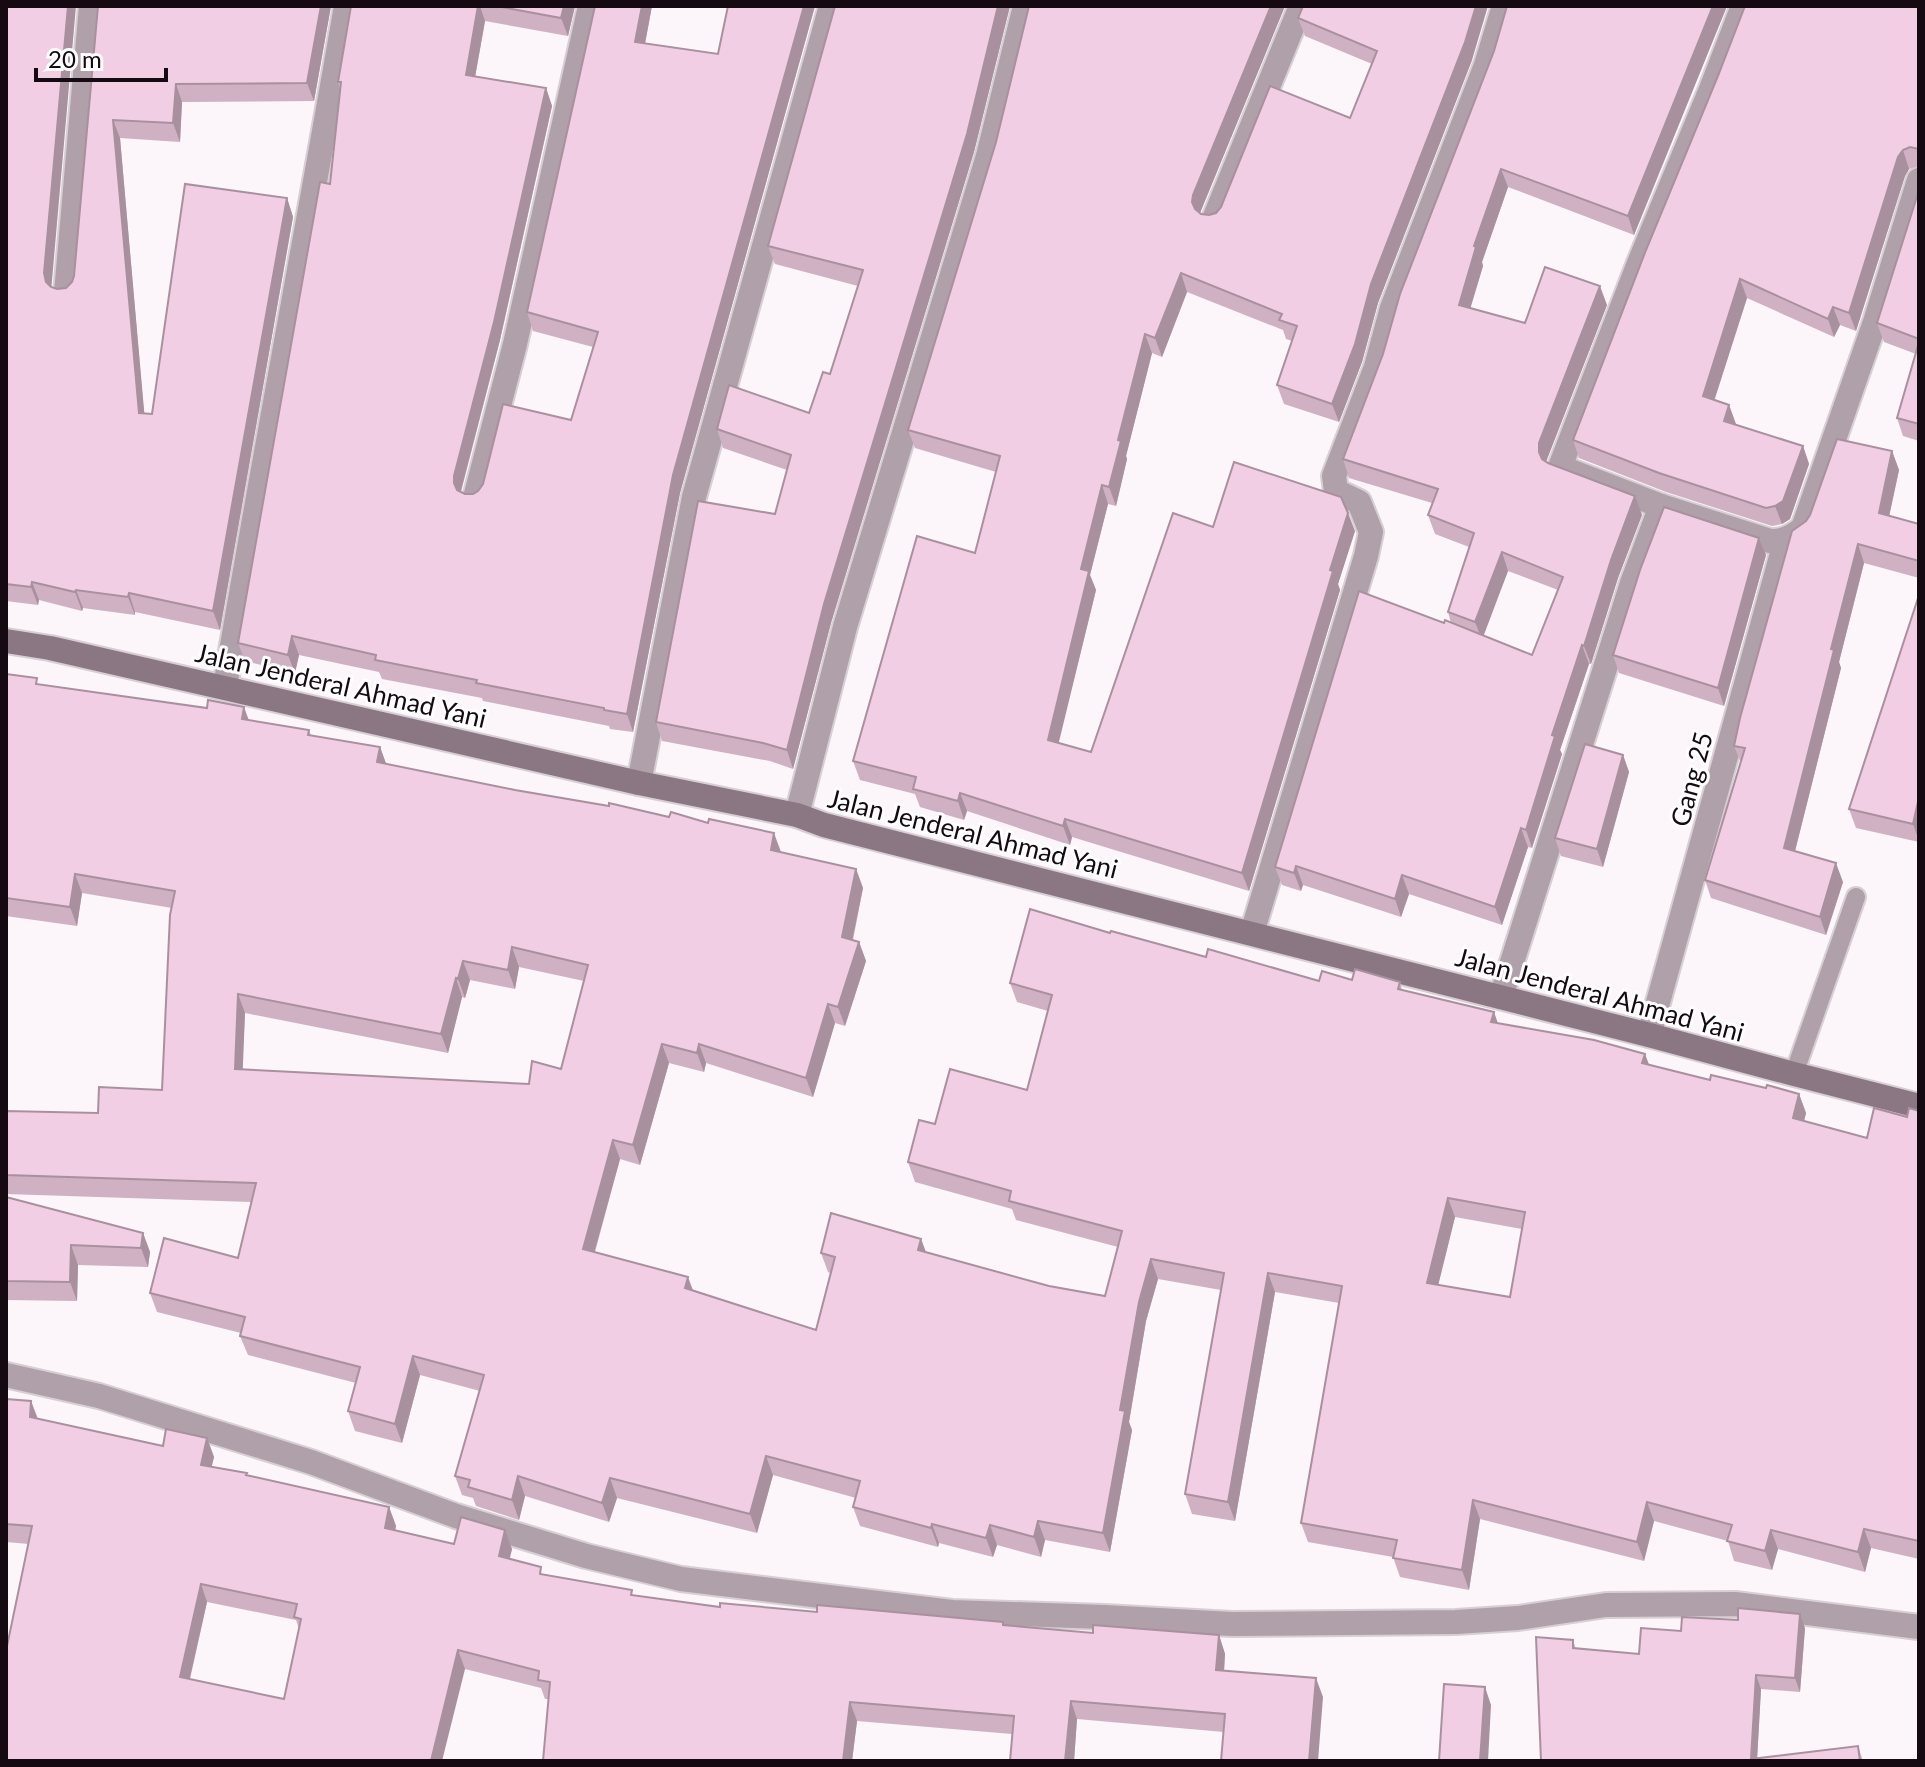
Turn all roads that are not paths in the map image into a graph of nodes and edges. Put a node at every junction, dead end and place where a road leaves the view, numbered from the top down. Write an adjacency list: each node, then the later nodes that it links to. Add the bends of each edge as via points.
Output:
1 (91, 6): 11 (street)
2 (346, 6): 16 (street)
3 (590, 6): 12 (street)
4 (831, 6): 17 (street, via 694,497)
5 (1025, 6): 18 (street, via 988,156 845,627)
6 (1301, 6): 10 (street)
7 (1504, 6): 20 (street, via 1334,476 1336,491 1359,502 1371,532)
8 (1743, 6): 13 (street, via 1560,467)
9 (1919, 180): 14 (street, via 1803,528)
10 (1214, 219)
11 (66, 293)
12 (475, 498)
13 (1661, 506): 14 (street, via 1770,541); 21 (street)
14 (1786, 539): 22 (street, Gang 25)
15 (6, 641): 16 (main road, Jalan Jenderal Ahmad Yani)
16 (225, 687): 17 (main road, Jalan Jenderal Ahmad Yani)
17 (639, 783): 18 (main road, Jalan Jenderal Ahmad Yani)
18 (797, 815): 20 (main road, Jalan Jenderal Ahmad Yani)
19 (1856, 897): 23 (lane)
20 (1252, 933): 21 (main road, Jalan Jenderal Ahmad Yani)
21 (1501, 997): 22 (main road, Jalan Jenderal Ahmad Yani)
22 (1649, 1035): 23 (main road, Jalan Jenderal Ahmad Yani)
23 (1794, 1074): 24 (main road, Jalan Jenderal Ahmad Yani)
24 (1919, 1106)
25 (6, 1375): 26 (street, via 99,1396 311,1462 456,1516 681,1579 952,1612 1232,1624 1456,1622 1606,1605 1735,1604)
26 (1919, 1627)

